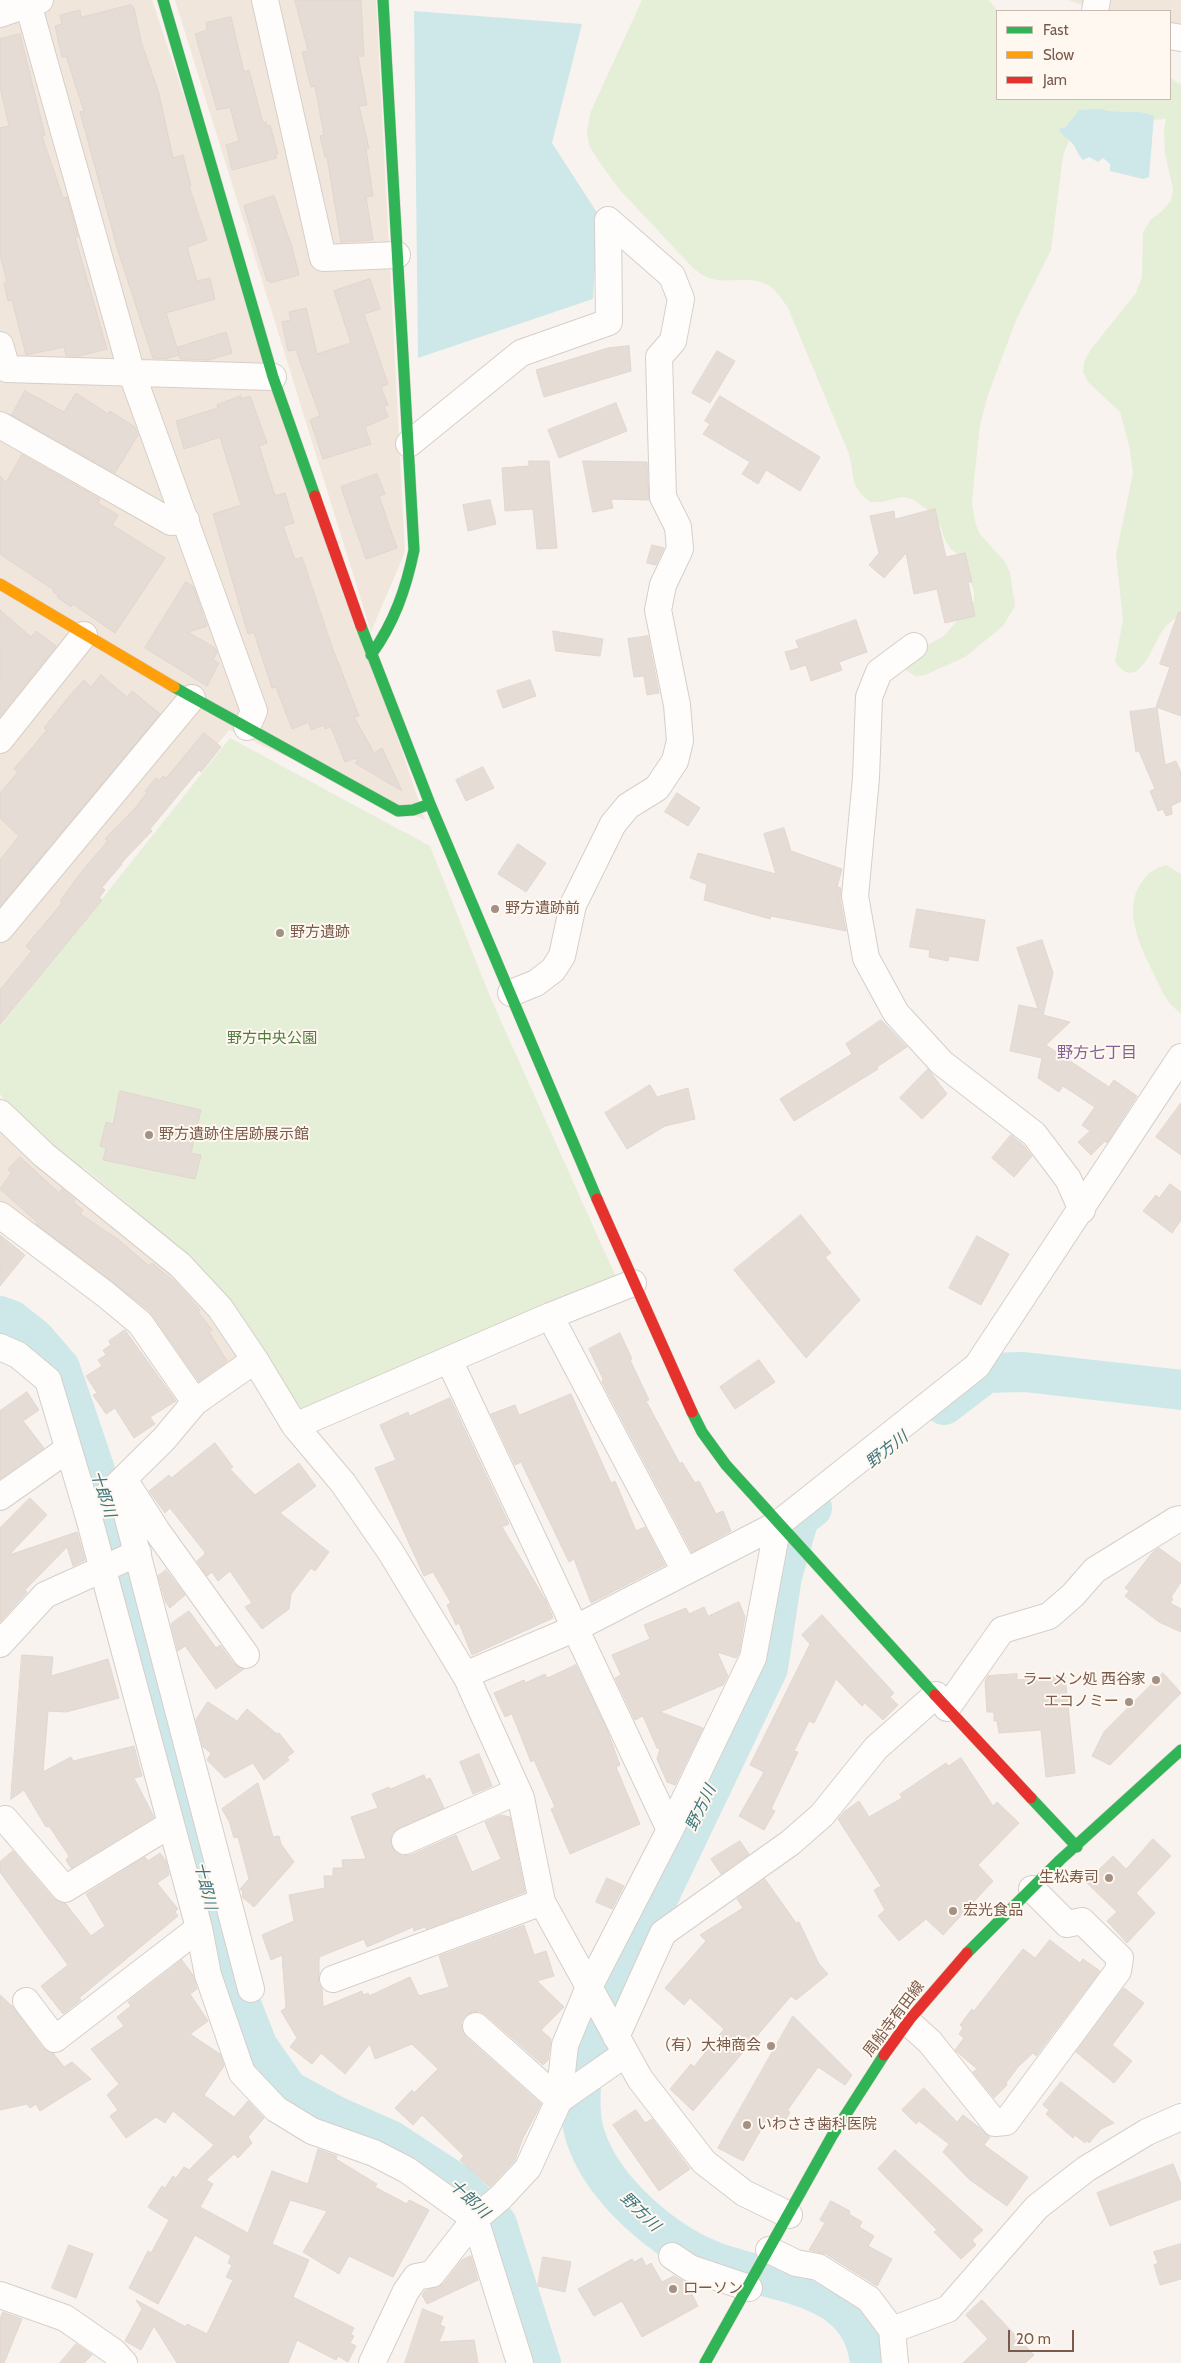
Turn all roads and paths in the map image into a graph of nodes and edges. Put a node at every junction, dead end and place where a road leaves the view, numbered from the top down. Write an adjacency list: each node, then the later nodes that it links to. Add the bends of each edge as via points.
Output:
1 (163, 0): 9 (street)
2 (265, 0): 6 (street, via 323,258)
3 (383, 0): 6 (street)
4 (32, 1): 5 (street); 8 (street)
5 (0, 14)
6 (397, 255): 11 (street)
7 (2, 363): 8 (street)
8 (132, 374): 9 (street); 12 (street)
9 (273, 377): 16 (street)
10 (0, 425): 12 (street, via 171,522)
11 (408, 444): 16 (street, via 414,550 406,589 386,635); 22 (street, via 521,353 609,322 608,220 672,276 681,298 673,341 659,358 663,496 678,527 680,549 663,585 658,610 677,705 680,741 675,761 657,788 628,806 613,824 573,905 562,956 553,970 536,983)
12 (186, 520): 18 (street, via 254,711)
13 (0, 584): 14 (street)
14 (84, 635): 17 (street); 19 (street)
15 (914, 646): 25 (street, via 879,672 869,697 866,778 854,896 866,958 896,1013 942,1063 1034,1134 1068,1179)
16 (371, 655): 20 (street)
17 (192, 698): 18 (street); 21 (street)
18 (247, 727): 20 (street, via 398,811)
19 (0, 740)
20 (430, 804): 22 (street)
21 (0, 929)
22 (511, 993): 27 (street)
23 (1181, 1057): 25 (street)
24 (0, 1113): 30 (street, via 44,1155 180,1265 220,1308)
25 (1082, 1210): 39 (street, via 977,1366)
26 (0, 1215): 32 (street, via 140,1323)
27 (633, 1283): 28 (street); 39 (street, via 702,1432 726,1466)
28 (550, 1316): 31 (street); 42 (street)
29 (0, 1347): 34 (street, via 18,1355 48,1380)
30 (255, 1360): 32 (street); 33 (street)
31 (449, 1360): 33 (street); 43 (street)
32 (195, 1402): 35 (street, via 164,1440)
33 (295, 1426): 46 (street, via 343,1483 385,1543)
34 (68, 1449): 36 (street); 37 (street)
35 (121, 1482): 37 (street); 40 (street); 45 (street)
36 (0, 1497)
37 (88, 1514): 41 (street)
38 (1181, 1519): 47 (street, via 1094,1570 1049,1616 1002,1630)
39 (778, 1524): 42 (street); 47 (street); 52 (street, via 753,1658)
40 (138, 1553): 41 (street); 59 (street)
41 (102, 1568): 44 (street, via 45,1595); 51 (street)
42 (686, 1571): 43 (street)
43 (576, 1628): 46 (street); 52 (street)
44 (0, 1644)
45 (246, 1654)
46 (465, 1675): 49 (street)
47 (941, 1702): 54 (street); 64 (street, via 876,1748 822,1815 796,1837 663,1933)
48 (1181, 1750): 54 (street, 周船寺有田線)
49 (518, 1791): 53 (street); 56 (street)
50 (5, 1819): 51 (street, via 65,1889)
51 (171, 1824): 57 (street)
52 (670, 1830): 60 (street)
53 (405, 1841)
54 (1077, 1847): 55 (street, 周船寺有田線)
55 (1032, 1888): 62 (street, 周船寺有田線, via 967,1953); 62 (street, via 1067,1924 1082,1921 1120,1958 1118,1971 1006,2122 995,2123 930,2042)
56 (542, 1902): 58 (street); 60 (street)
57 (199, 1928): 61 (street, via 55,2039); 68 (street, via 208,1975 242,2072 276,2109 312,2131 374,2153 407,2170)
58 (333, 1979)
59 (251, 1989)
60 (591, 1991): 64 (street); 65 (street, via 565,2045)
61 (26, 2001)
62 (909, 2023): 67 (street, 周船寺有田線, via 878,2063)
63 (476, 2026): 65 (street)
64 (618, 2040): 65 (street, via 600,2071); 67 (street, via 640,2080 704,2162 744,2193)
65 (559, 2100): 68 (street, via 528,2168)
66 (1181, 2117): 73 (street, via 1147,2132 1086,2169 1037,2207 948,2309)
67 (789, 2215): 69 (street, 周船寺有田線)
68 (476, 2219): 75 (street, via 432,2274 416,2277 406,2291); 76 (street)
69 (769, 2250): 71 (street, 周船寺有田線); 73 (street, via 796,2263 818,2267 869,2299)
70 (672, 2256): 71 (street, via 690,2268)
71 (749, 2288): 77 (street, 周船寺有田線)
72 (0, 2295): 74 (street, via 65,2318 114,2352)
73 (892, 2330): 78 (street)
74 (124, 2363)
75 (372, 2363)
76 (520, 2363)
77 (705, 2363)
78 (895, 2363)

